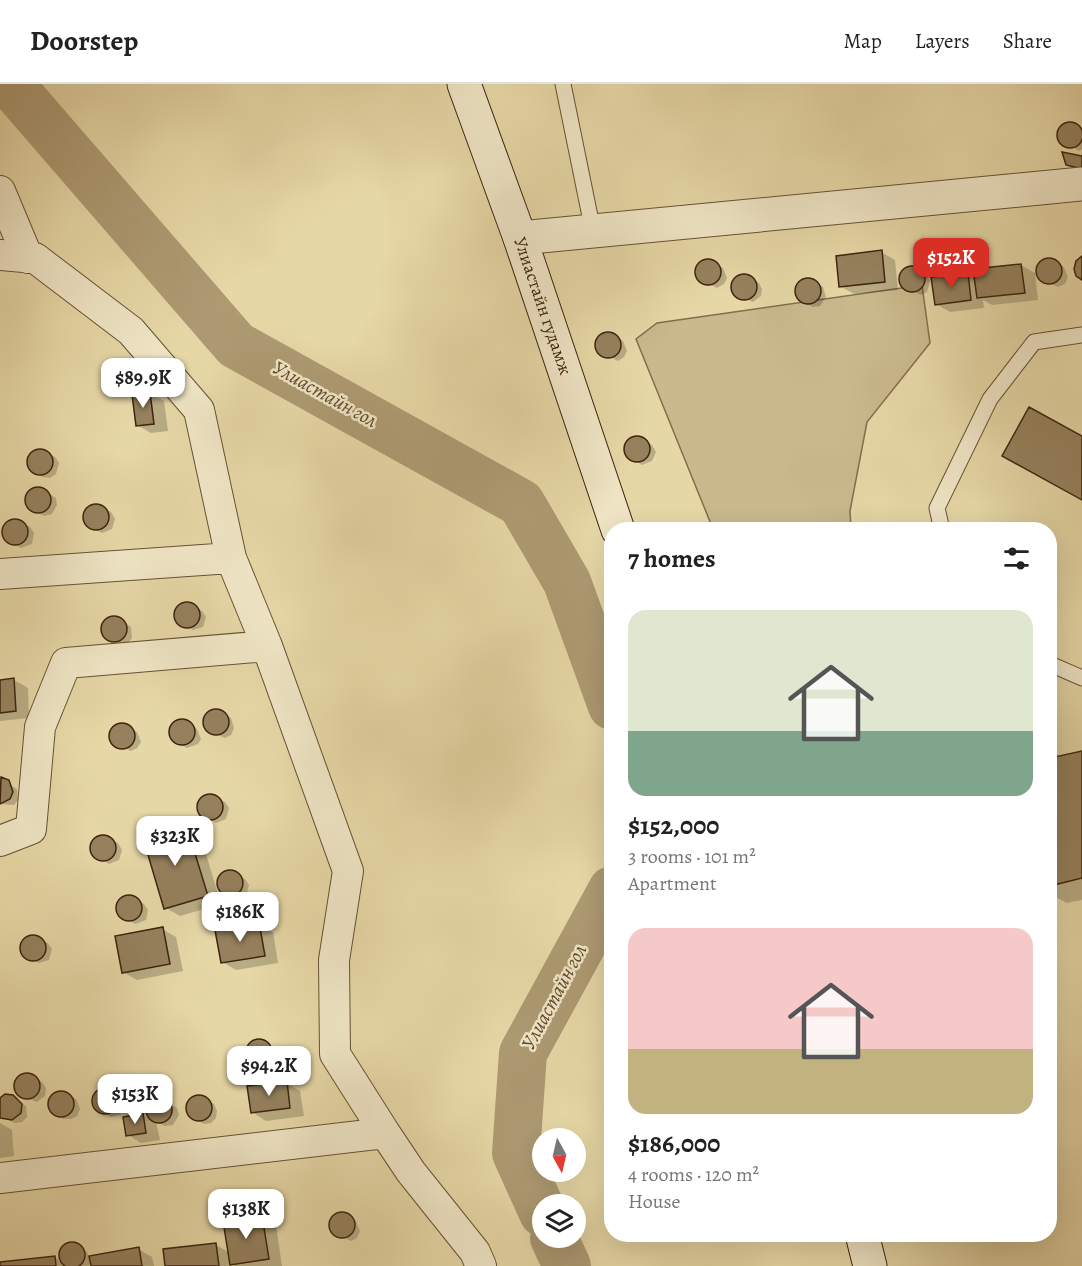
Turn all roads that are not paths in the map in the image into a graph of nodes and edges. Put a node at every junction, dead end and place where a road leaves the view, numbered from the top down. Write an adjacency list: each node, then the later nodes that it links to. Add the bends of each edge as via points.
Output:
1 (464, 84): 6 (street, Улиастайн гудамж)
2 (563, 84): 5 (lane)
3 (1082, 184): 5 (street)
4 (0, 191): 7 (street)
5 (593, 231): 6 (street)
6 (520, 238): 9 (street, Улиастайн гудамж)
7 (14, 257): 11 (street, via 35,258 131,331 199,410)
8 (1082, 335): 10 (lane, via 1034,342 990,399 937,508)
9 (615, 522)
10 (940, 522)
11 (231, 558): 12 (street); 13 (street)
12 (0, 574)
13 (267, 646): 16 (street, via 66,663 40,727 31,828); 17 (street, via 348,871 334,960 335,1054)
14 (1057, 667): 15 (lane)
15 (1082, 678)
16 (0, 841)
17 (385, 1133): 18 (street); 20 (street)
18 (0, 1178)
19 (864, 1242): 21 (street)
20 (481, 1266)
21 (870, 1266)

